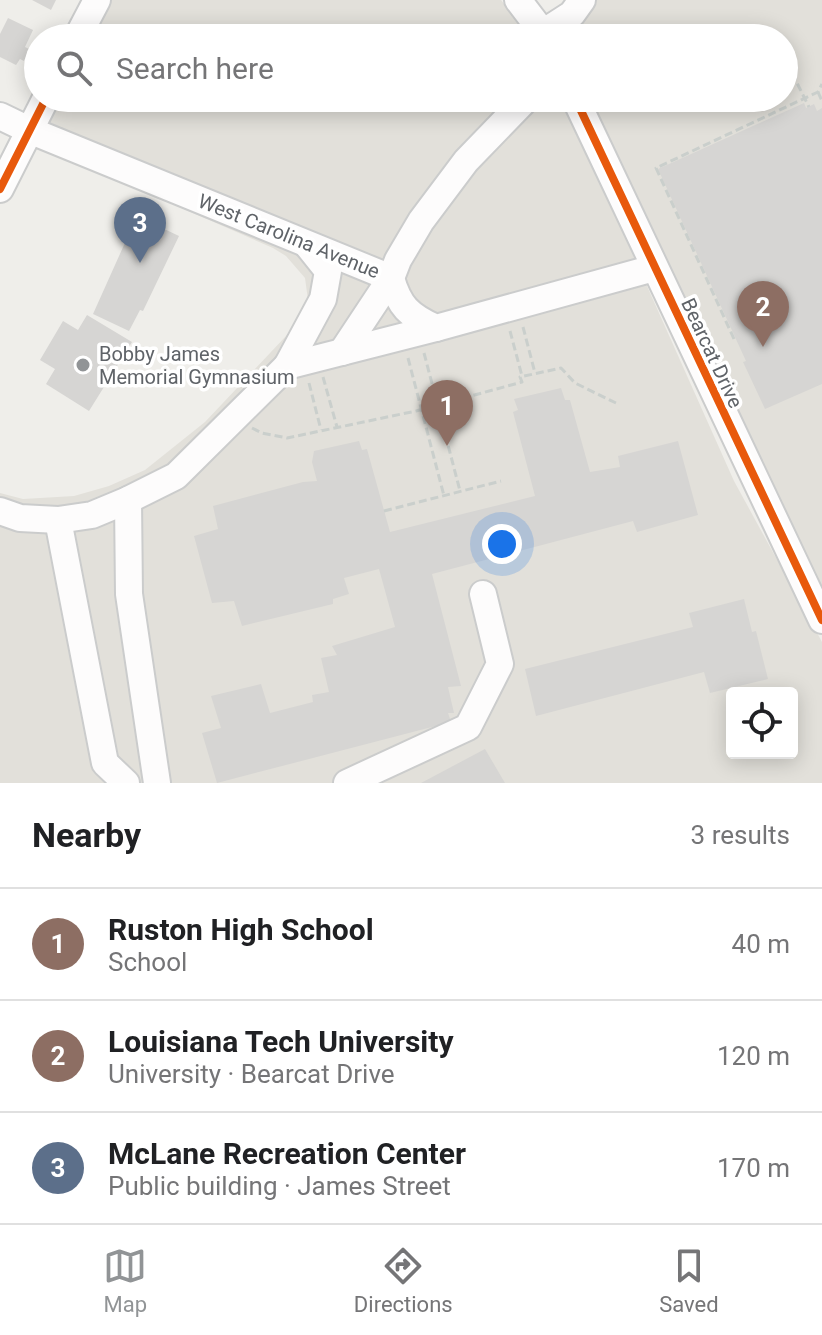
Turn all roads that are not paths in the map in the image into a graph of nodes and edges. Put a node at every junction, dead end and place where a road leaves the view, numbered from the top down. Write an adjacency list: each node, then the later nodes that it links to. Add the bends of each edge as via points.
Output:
1 (97, 0): 4 (street)
2 (518, 0): 5 (street)
3 (582, 0): 6 (street)
4 (84, 24)
5 (537, 24)
6 (560, 24)
7 (39, 112): 11 (street)
8 (513, 112): 15 (street, via 421,221)
9 (582, 112): 14 (street, Bearcat Drive)
10 (0, 116): 11 (street, West Carolina Avenue)
11 (29, 130): 12 (street); 13 (street, West Carolina Avenue)
12 (0, 189)
13 (305, 242): 15 (street, West Carolina Avenue); 18 (street, via 328,271)
14 (654, 268): 16 (street); 23 (street, Bearcat Drive)
15 (391, 278): 16 (street, West Carolina Avenue, via 397,298); 17 (street)
16 (428, 335): 17 (street)
17 (342, 352): 18 (street)
18 (297, 369): 19 (street, via 234,419 176,476)
19 (128, 500): 21 (street, via 92,515); 25 (street, via 129,594)
20 (0, 511): 21 (street)
21 (58, 520): 24 (street, via 105,763)
22 (483, 594): 26 (street, via 500,664 468,727)
23 (822, 620)
24 (126, 783)
25 (157, 783)
26 (347, 783)

